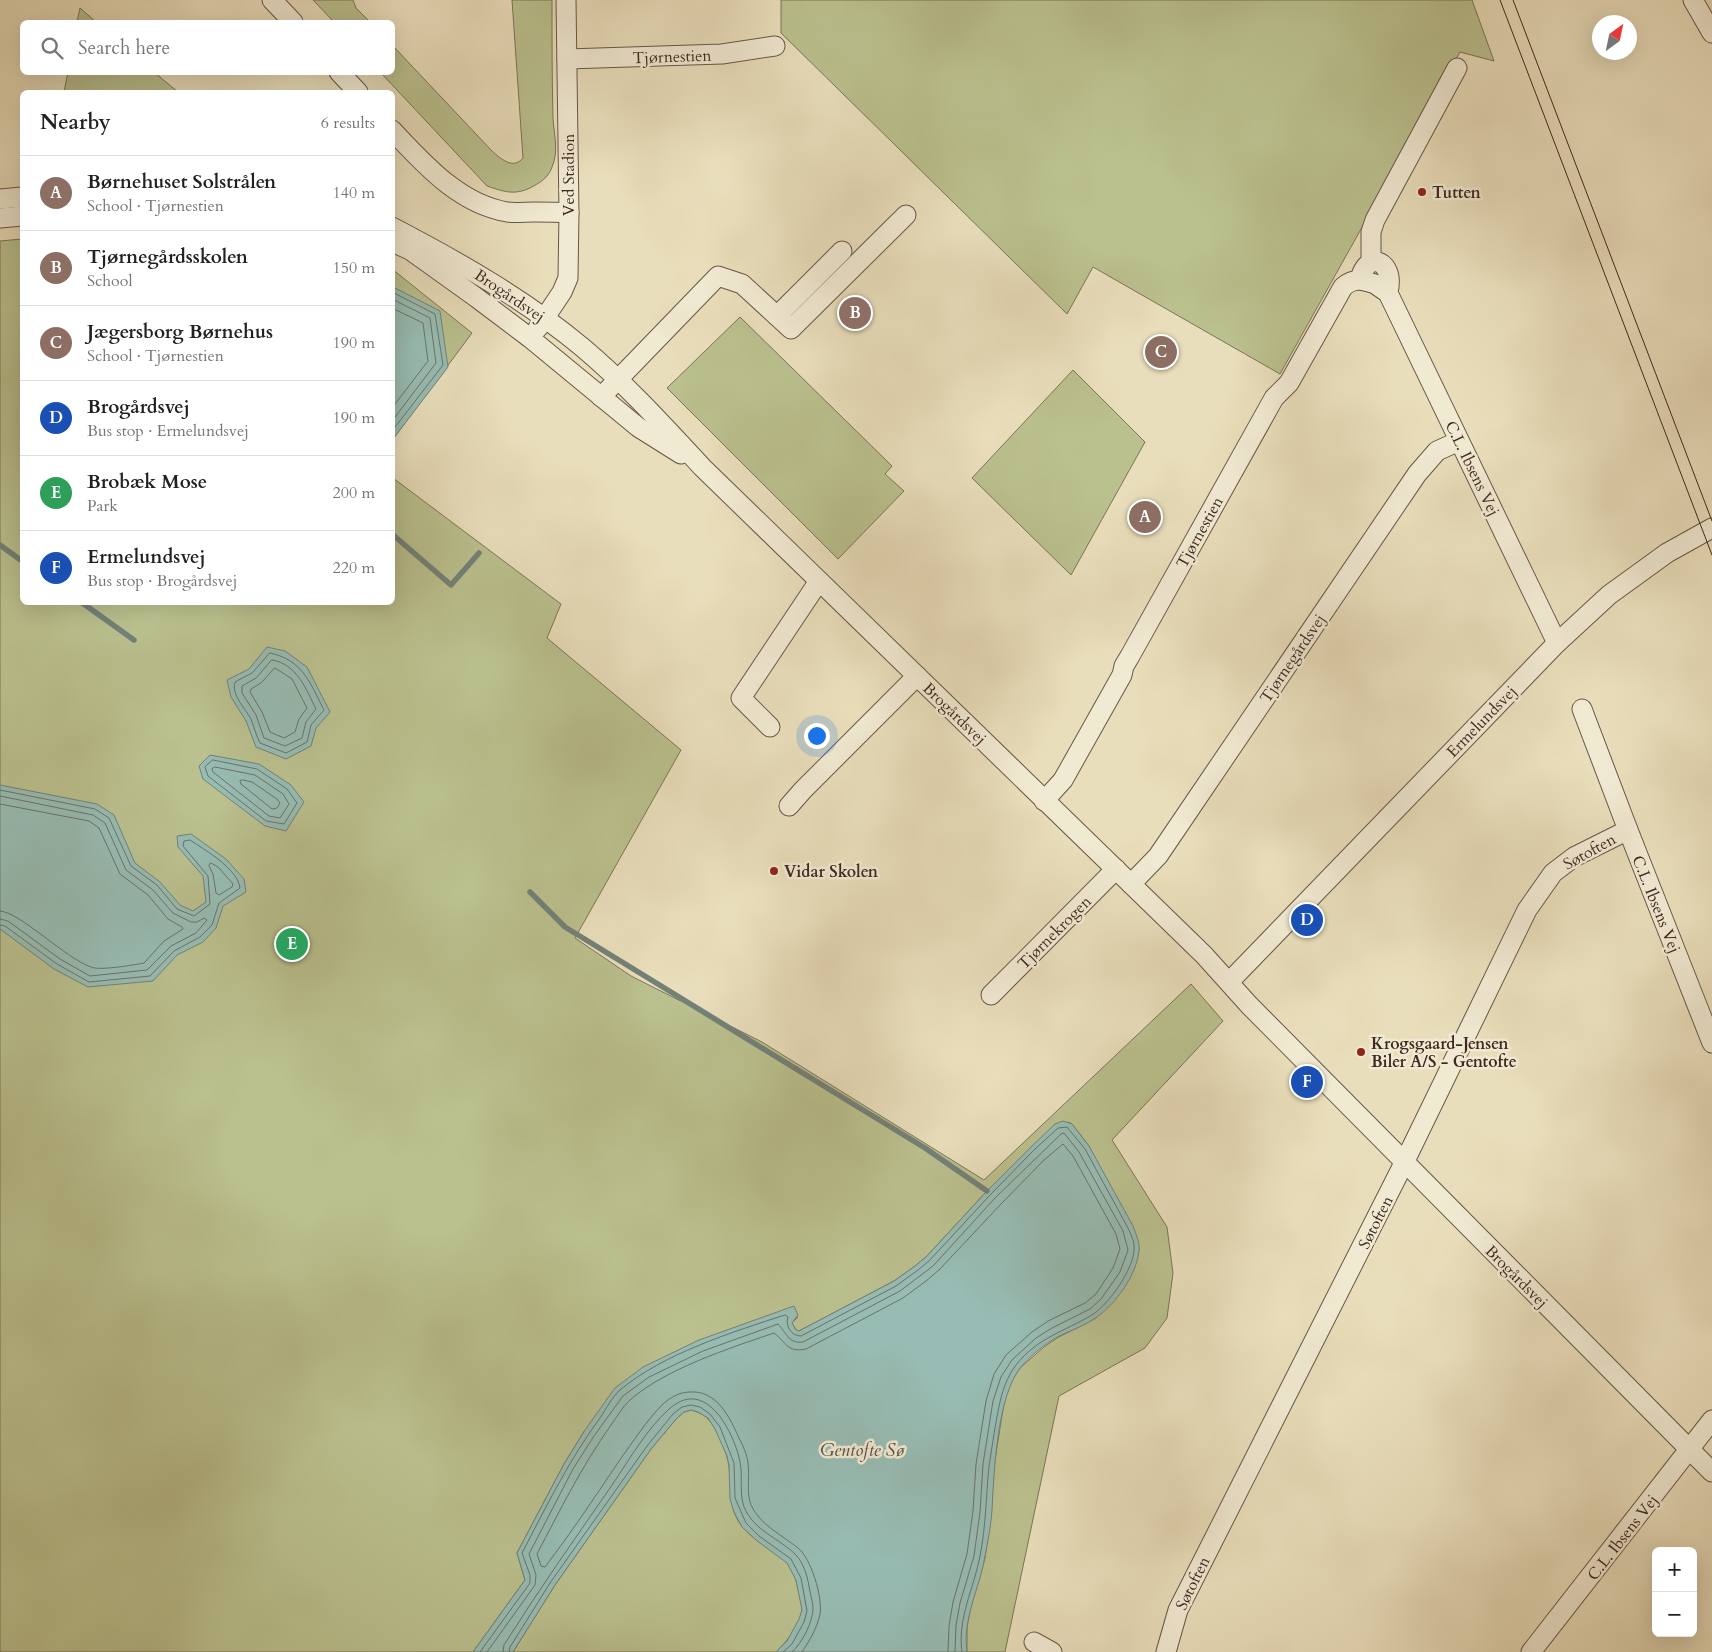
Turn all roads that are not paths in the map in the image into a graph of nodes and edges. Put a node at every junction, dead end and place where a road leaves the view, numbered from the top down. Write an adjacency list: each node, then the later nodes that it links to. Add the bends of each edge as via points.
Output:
1 (566, 0): 7 (street, Ved Stadion)
2 (1693, 0): 5 (street)
3 (280, 3): 4 (street)
4 (292, 20)
5 (1712, 33)
6 (775, 46): 7 (street, Tjørnestien, via 722,54)
7 (567, 59): 14 (street, Ved Stadion)
8 (1457, 68): 21 (street, via 1375,220 1371,232)
9 (342, 75): 10 (street)
10 (356, 90)
11 (395, 133): 14 (street, via 432,171 478,203 508,212)
12 (20, 197): 13 (street)
13 (0, 199)
14 (569, 213): 25 (street, Ved Stadion, via 568,278)
15 (906, 215): 24 (street, via 790,329)
16 (20, 216): 17 (street)
17 (0, 218)
18 (395, 228): 25 (street, Brogårdsvej, via 505,290)
19 (395, 243): 26 (street, Brogårdsvej, via 410,250)
20 (842, 251): 24 (street)
21 (1371, 262): 22 (street, via 1362,273); 23 (street, C.L. Ibsens Vej, via 1385,267)
22 (1365, 281): 23 (street); 37 (street, Tjørnestien, via 1349,282 1337,295 1289,383 1274,398 1063,780)
23 (1389, 285): 29 (street, C.L. Ibsens Vej)
24 (777, 316): 27 (street, via 742,284 718,276)
25 (545, 318): 26 (street, Ved Stadion); 27 (street, Brogårdsvej)
26 (530, 338): 28 (street, Brogårdsvej)
27 (617, 379): 28 (street); 30 (street, Brogårdsvej)
28 (601, 397): 30 (street, Brogårdsvej, via 638,427)
29 (1459, 440): 33 (street, C.L. Ibsens Vej); 41 (street, Tjørnegårdsvej, via 1437,451 1417,474 1158,856)
30 (703, 468): 32 (street, Brogårdsvej)
31 (1712, 528): 33 (street, Ermelundsvej, via 1667,553 1609,595)
32 (819, 581): 34 (street, Brogårdsvej); 36 (street, via 741,698)
33 (1557, 643): 42 (street, Ermelundsvej)
34 (918, 676): 37 (street, Brogårdsvej); 38 (street)
35 (1582, 709): 39 (street, C.L. Ibsens Vej)
36 (770, 727)
37 (1044, 801): 40 (street, Brogårdsvej)
38 (789, 806)
39 (1628, 830): 44 (street, C.L. Ibsens Vej); 45 (street, Søtoften, via 1574,856 1553,873 1527,910)
40 (1116, 869): 41 (street, Brogårdsvej); 43 (street, Tjørnekrogen)
41 (1131, 884): 42 (street, Brogårdsvej)
42 (1229, 982): 45 (street, Brogårdsvej)
43 (991, 995)
44 (1712, 1043)
45 (1404, 1163): 47 (street, Brogårdsvej); 51 (street, Søtoften, via 1178,1610)
46 (1712, 1420): 47 (street, C.L. Ibsens Vej)
47 (1690, 1450): 48 (street, Brogårdsvej); 52 (street, C.L. Ibsens Vej)
48 (1712, 1472)
49 (1034, 1642): 50 (street)
50 (1052, 1652)
51 (1166, 1652)
52 (1531, 1652)

